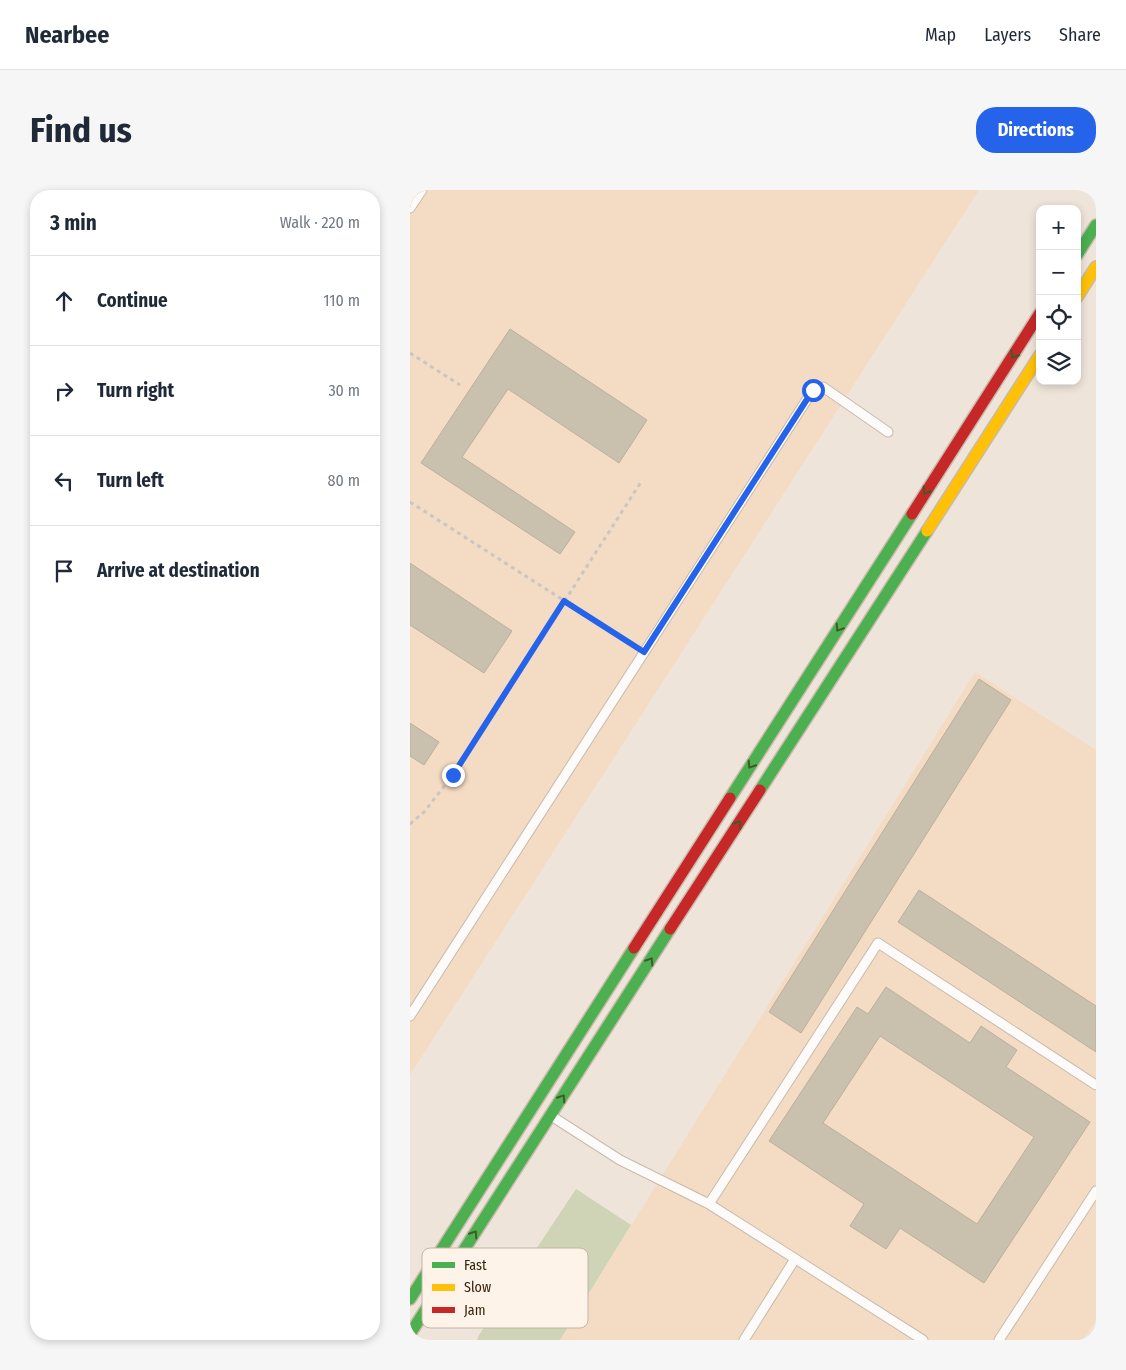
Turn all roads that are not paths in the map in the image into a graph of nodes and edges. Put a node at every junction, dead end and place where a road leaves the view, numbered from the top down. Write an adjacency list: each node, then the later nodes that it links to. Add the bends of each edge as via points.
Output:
1 (422, 190): 2 (lane)
2 (410, 208)
3 (1096, 225): 4 (street)
4 (1080, 250)
5 (1096, 267): 6 (street)
6 (1078, 295)
7 (1036, 320): 15 (street, one-way to 15)
8 (1036, 361): 12 (street, one-way to 8)
9 (888, 432): 10 (lane, via 823,387 813,390)
10 (410, 1016)
11 (1096, 1085): 14 (lane, via 878,943)
12 (551, 1115): 14 (lane, via 620,1160); 16 (street, one-way to 12)
13 (1096, 1191): 24 (lane)
14 (710, 1204): 17 (lane)
15 (443, 1248)
16 (465, 1248)
17 (795, 1259): 22 (lane); 23 (lane)
18 (422, 1280): 19 (street, one-way to 19)
19 (410, 1299)
20 (422, 1315): 21 (street, one-way to 20)
21 (410, 1334)
22 (744, 1340)
23 (922, 1340)
24 (999, 1340)

